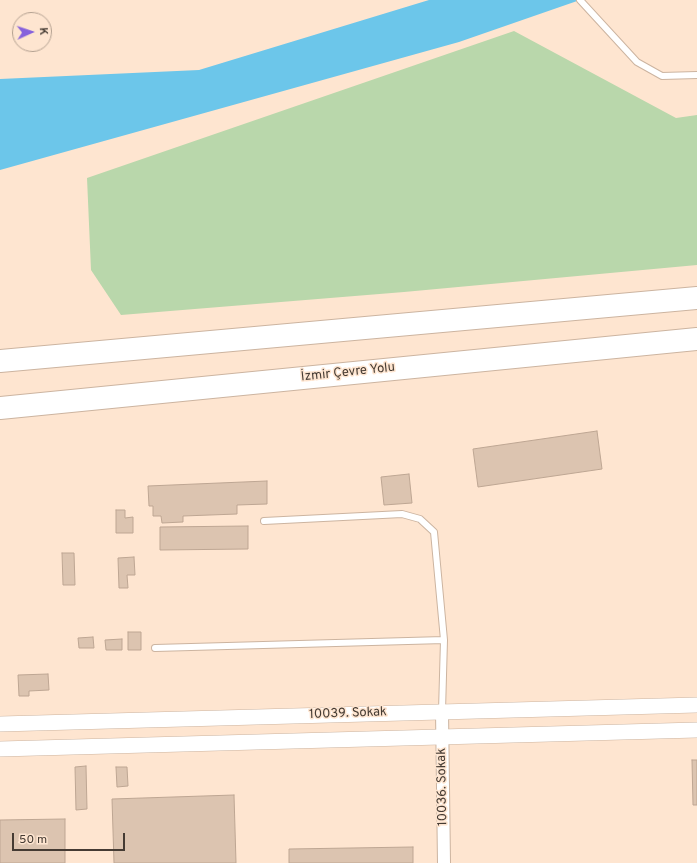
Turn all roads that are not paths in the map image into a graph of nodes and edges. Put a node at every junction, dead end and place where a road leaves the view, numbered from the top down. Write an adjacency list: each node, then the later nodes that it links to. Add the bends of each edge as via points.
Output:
1 (580, 0): 2 (lane, via 637,62 662,76)
2 (697, 75)
3 (697, 298): 5 (highway)
4 (697, 339): 6 (highway, İzmir Çevre Yolu)
5 (0, 361)
6 (0, 408)
7 (264, 521): 8 (lane, via 402,514 420,519 434,532)
8 (444, 640): 9 (lane); 11 (lane)
9 (155, 648)
10 (697, 705): 11 (street, 10039. Sokak)
11 (442, 711): 12 (street, 10039. Sokak); 14 (street, 10036. Sokak)
12 (0, 724)
13 (697, 730): 14 (street, 10039. Sokak)
14 (443, 737): 15 (street, 10039. Sokak); 16 (street, 10036. Sokak)
15 (0, 749)
16 (444, 863)

